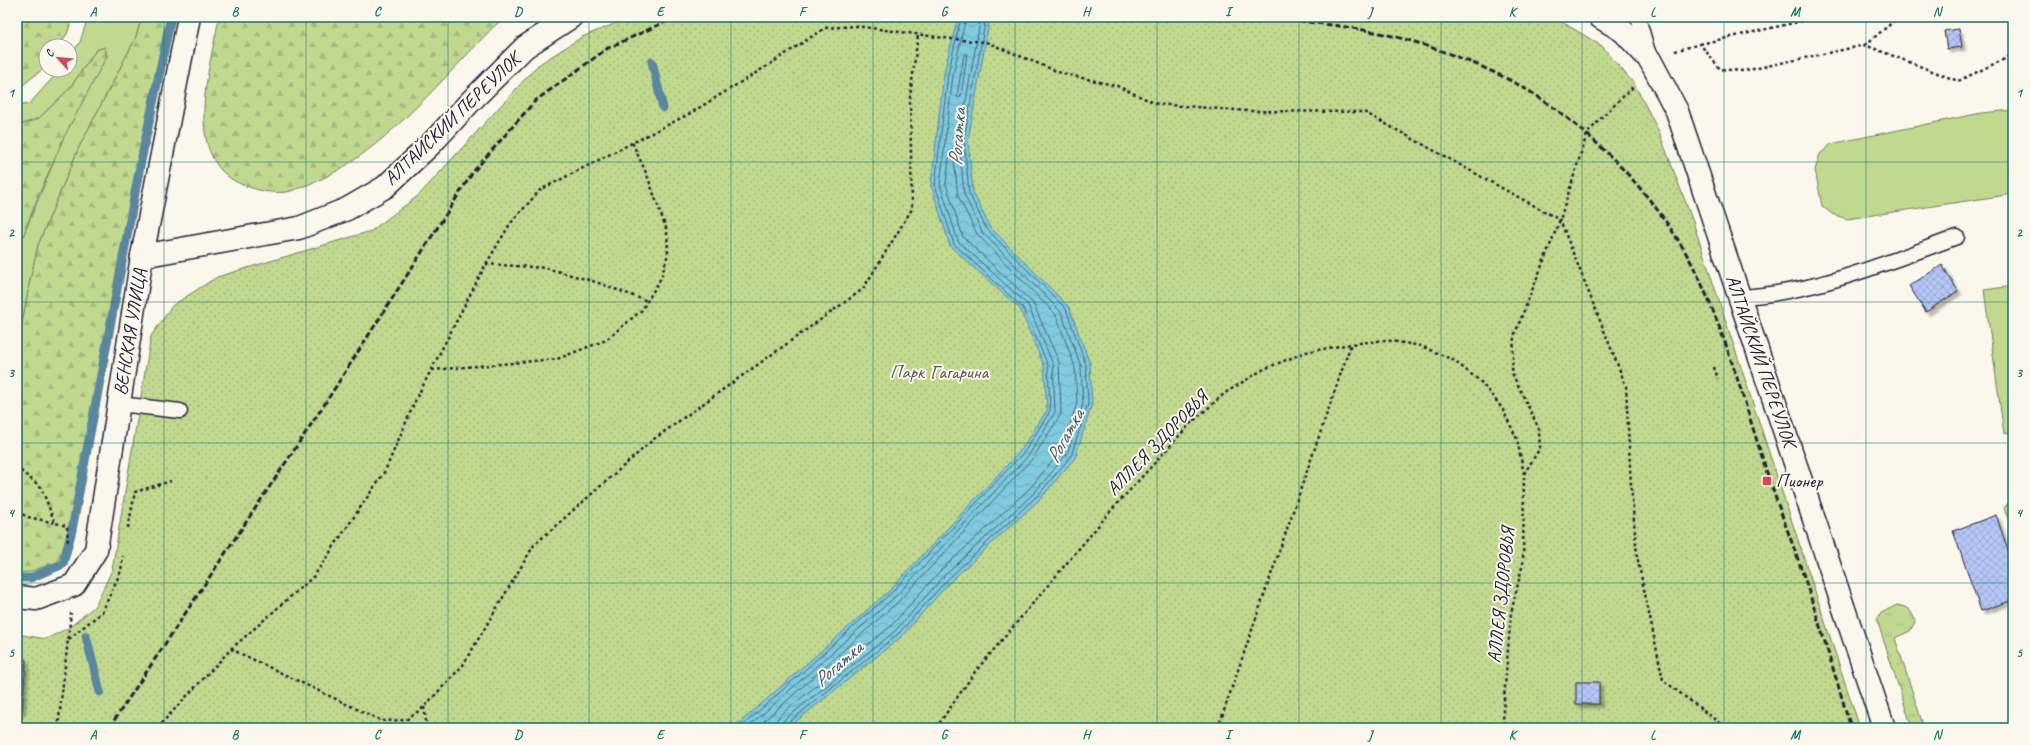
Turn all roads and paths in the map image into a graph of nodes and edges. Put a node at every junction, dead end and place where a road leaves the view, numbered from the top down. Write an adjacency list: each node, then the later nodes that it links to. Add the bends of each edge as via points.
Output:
1 (189, 17): 15 (street, ВЕНСКАЯ УЛИЦА)
2 (571, 17): 15 (street, АЛТАЙСКИЙ ПЕРЕУЛОК, via 525,47 431,144 385,186 347,209 299,228)
3 (1600, 17): 11 (street, АЛТАЙСКИЙ ПЕРЕУЛОК, via 1623,31)
4 (1638, 17): 11 (lane)
5 (1820, 17): 8 (path)
6 (1899, 17): 9 (path)
7 (918, 35): 12 (path, via 856,26 825,28 689,114); 13 (path, via 986,42 1061,73 1117,86 1157,104 1247,112 1364,112); 33 (path, via 910,97 912,209 863,289 654,439 534,545 463,665)
8 (1700, 44): 9 (path, via 1720,69 1744,71); 11 (path)
9 (1865, 45): 10 (path, via 1958,82)
10 (2013, 55)
11 (1650, 60): 13 (path, via 1635,85 1587,134); 17 (street, АЛТАЙСКИЙ ПЕРЕУЛОК, via 1677,111)
12 (632, 142): 16 (path, via 540,190 510,224); 18 (path, via 648,175 667,231 668,254 661,278)
13 (1560, 220): 26 (path, via 1514,336 1512,373 1539,429 1540,448); 40 (path, via 1626,386 1637,556 1663,680)
14 (1957, 237): 17 (lane, via 1846,278 1761,296)
15 (142, 256): 23 (street, ВЕНСКАЯ УЛИЦА)
16 (486, 264): 18 (path, via 546,268 596,282); 21 (path)
17 (1740, 297): 41 (street, АЛТАЙСКИЙ ПЕРЕУЛОК)
18 (647, 301): 21 (path, via 642,310 606,340 557,359)
19 (1351, 344): 26 (path, АЛЛЕЯ ЗДОРОВЬЯ, via 1386,340 1420,346 1453,360 1464,368 1480,381 1502,408 1517,439); 37 (path, АЛЛЕЯ ЗДОРОВЬЯ, via 1306,352 1264,369 1225,393 1190,424 1109,513 975,672); 38 (path)
20 (1714, 367): 22 (path)
21 (431, 370): 32 (path, via 385,471 314,576)
22 (1718, 379)
23 (119, 404): 24 (lane); 29 (street, ВЕНСКАЯ УЛИЦА, via 96,550)
24 (180, 411)
25 (17, 459): 28 (path, via 22,472 41,487)
26 (1524, 474): 39 (path, АЛЛЕЯ ЗДОРОВЬЯ, via 1523,563 1511,613 1503,711)
27 (17, 512): 28 (path)
28 (55, 523): 29 (path, via 67,526 69,562)
29 (74, 584): 30 (street, via 36,599)
30 (17, 597)
31 (68, 640): 34 (path)
32 (231, 649): 33 (path, via 382,721 406,720); 35 (path)
33 (424, 707): 36 (path)
34 (58, 728)
35 (157, 728)
36 (427, 728)
37 (936, 728)
38 (1218, 728)
39 (1504, 728)
40 (1726, 728)
41 (1884, 728)

